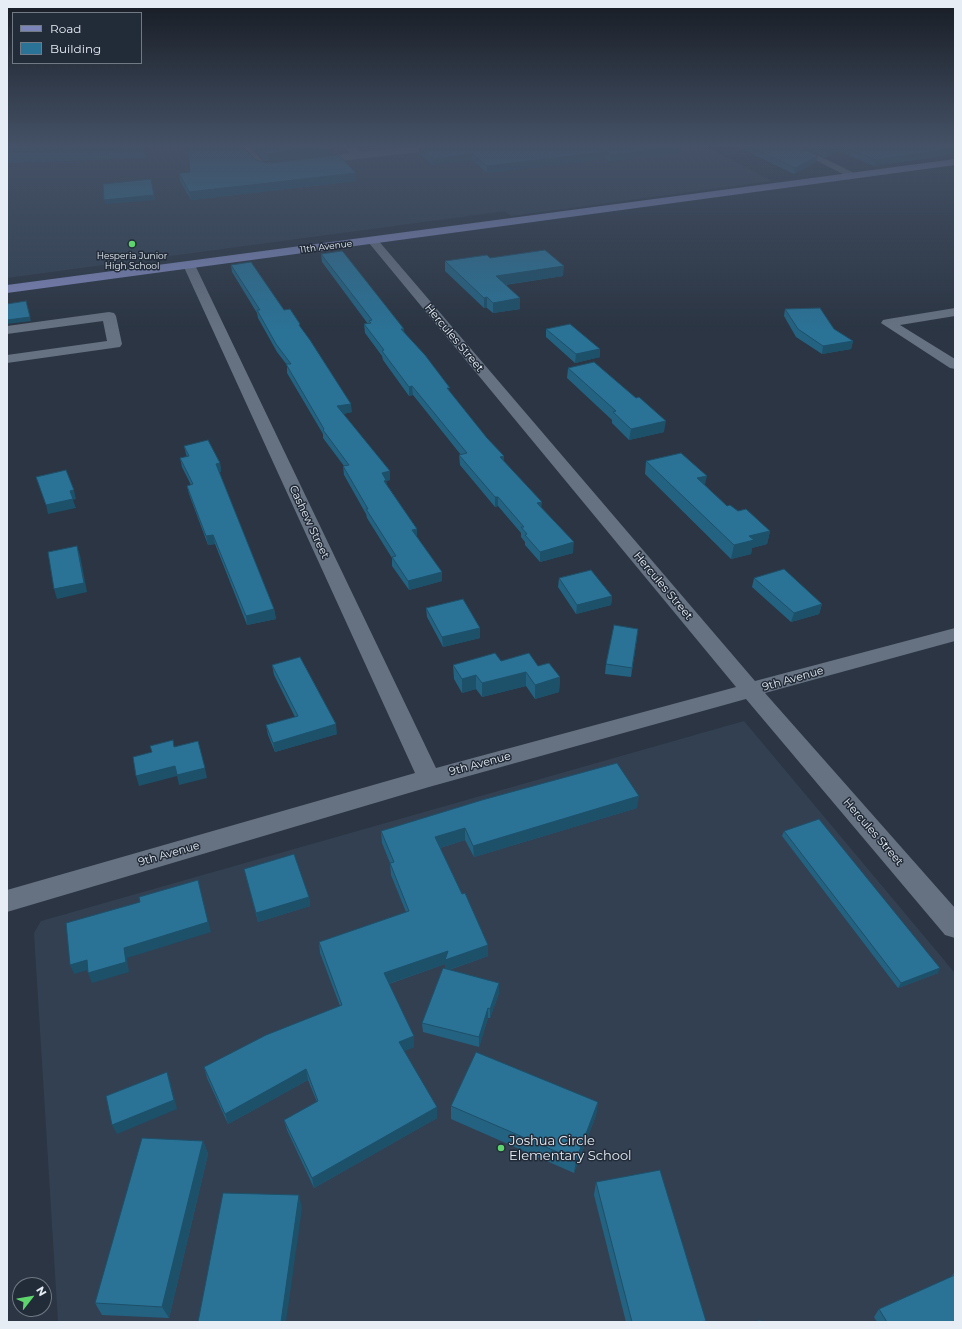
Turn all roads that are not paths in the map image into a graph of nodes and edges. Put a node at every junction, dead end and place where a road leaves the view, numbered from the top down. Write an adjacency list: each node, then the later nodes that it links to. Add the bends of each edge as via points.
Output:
1 (620, 207): 2 (main road, 11th Avenue)
2 (373, 241): 3 (main road, 11th Avenue); 12 (street, Hercules Street)
3 (189, 265): 4 (main road, 11th Avenue); 13 (street, Cashew Street)
4 (7, 289)
5 (955, 312): 10 (street, via 888,323)
6 (10, 329): 7 (street, via 109,316); 9 (street)
7 (112, 330): 8 (street); 9 (street, via 115,344)
8 (97, 332)
9 (10, 359)
10 (955, 365)
11 (955, 634): 12 (street, 9th Avenue)
12 (751, 691): 13 (street, 9th Avenue); 15 (street, Hercules Street)
13 (429, 778): 14 (street, 9th Avenue)
14 (7, 901)
15 (955, 928)

